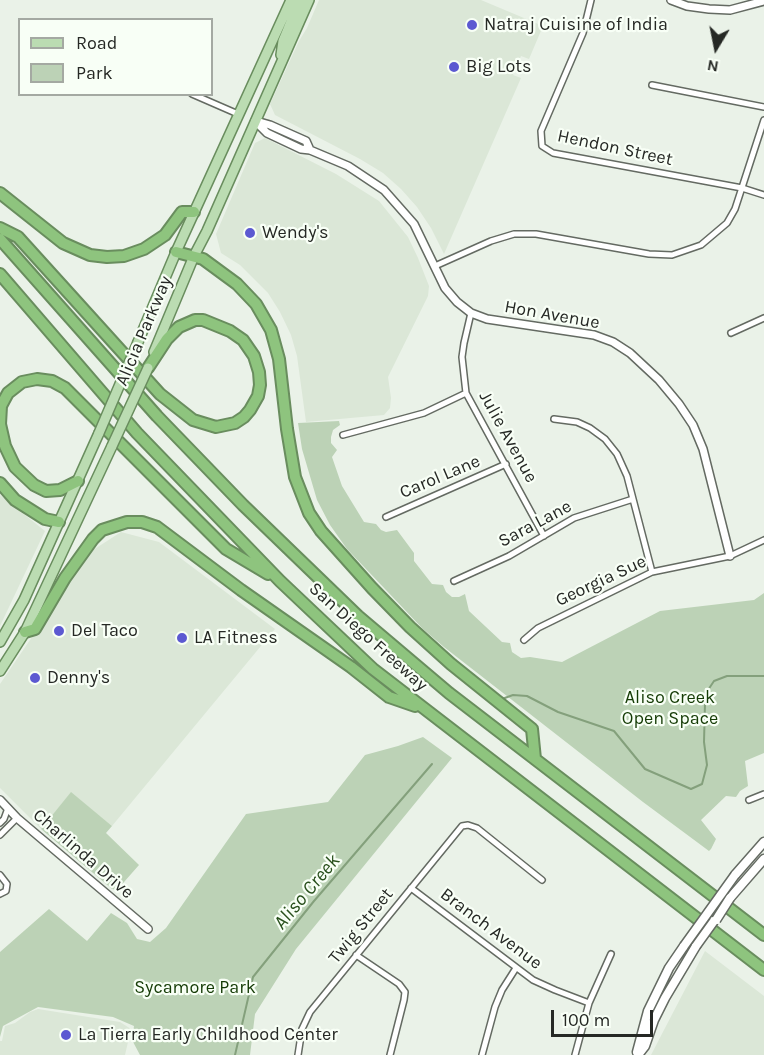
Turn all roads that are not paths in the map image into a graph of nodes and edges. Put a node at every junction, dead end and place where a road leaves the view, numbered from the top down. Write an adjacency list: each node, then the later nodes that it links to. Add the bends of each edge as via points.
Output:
1 (291, 0): 11 (main road, Alicia Parkway)
2 (300, 0): 7 (main road, via 283,41)
3 (309, 0): 7 (main road, Alicia Parkway)
4 (591, 0): 14 (street, Hendon Street, via 583,33 541,131 542,146 553,153)
5 (671, 0): 6 (street, via 687,6 730,10)
6 (764, 2)
7 (278, 69): 13 (main road, Alicia Parkway)
8 (652, 85): 10 (street)
9 (197, 96): 11 (street)
10 (764, 107)
11 (238, 114): 13 (main road); 17 (main road, Alicia Parkway)
12 (764, 120): 14 (street)
13 (255, 121): 21 (main road, Alicia Parkway); 22 (street, Hon Avenue, via 267,133 348,166 384,190 414,224)
14 (742, 188): 16 (street, Hendon Street); 22 (street, via 731,216 713,237 672,255 514,234)
15 (0, 193): 17 (highway, via 63,243 90,255 107,257 144,249 165,235 182,212)
16 (764, 195)
17 (195, 212): 20 (main road, Alicia Parkway)
18 (0, 228): 27 (highway, via 18,237 160,394 193,420 216,427 235,423 250,410 261,385 254,356 243,340 203,320 179,327)
19 (0, 239): 51 (highway, San Diego Freeway, via 157,416 243,505 358,615 456,699)
20 (176, 252): 21 (highway); 33 (main road, Alicia Parkway, bridge)
21 (194, 256): 27 (main road, Alicia Parkway); 51 (highway, via 237,284 256,304 271,330 279,359 286,429 298,488 321,531 410,627 532,729)
22 (435, 266): 24 (street, Hon Avenue, via 445,288)
23 (0, 274): 43 (highway, San Diego Freeway, via 137,433)
24 (471, 313): 28 (street, Julie Avenue, via 462,357); 41 (street, Hon Avenue, via 487,319 594,335 630,353 659,380 693,425 703,449)
25 (764, 318): 26 (street)
26 (730, 333)
27 (148, 369): 38 (main road, Alicia Parkway, bridge)
28 (466, 393): 31 (street, via 424,413); 32 (street, Julie Avenue)
29 (554, 419): 35 (street, via 582,423 605,439 620,459)
30 (0, 424): 33 (highway, via 15,467 34,485 46,491 60,490); 43 (highway, via 8,393 22,382 52,381 65,388 226,549)
31 (343, 435)
32 (506, 464): 36 (street, Carol Lane); 39 (street, Julie Avenue)
33 (78, 481): 37 (main road, Alicia Parkway)
34 (0, 483): 37 (highway, via 15,500)
35 (633, 499): 39 (street, Sara Lane, via 574,518); 42 (street)
36 (386, 517)
37 (55, 522): 38 (main road); 45 (main road, Alicia Parkway, via 24,600)
38 (75, 527): 46 (main road, Alicia Parkway)
39 (544, 536): 44 (street, Sara Lane)
40 (764, 540): 41 (street, Georgia Sue)
41 (730, 556): 42 (street, Georgia Sue)
42 (652, 572): 47 (street, Georgia Sue, via 537,628)
43 (280, 581): 50 (highway, San Diego Freeway, via 373,669)
44 (454, 581)
45 (7, 630): 46 (main road); 48 (main road, Alicia Parkway)
46 (23, 635): 49 (main road, Alicia Parkway); 50 (highway, via 35,629 65,578 102,530 142,522 157,527 389,697)
47 (524, 640)
48 (0, 642)
49 (0, 671)
50 (424, 710): 70 (highway, San Diego Freeway)
51 (535, 759): 66 (highway, San Diego Freeway)
52 (764, 794): 54 (street)
53 (0, 800): 55 (street, Charlinda Drive)
54 (749, 800)
55 (8, 808): 56 (street, Charlinda Drive); 57 (street)
56 (17, 818): 58 (street); 65 (street, Charlinda Drive)
57 (0, 823)
58 (0, 835)
59 (764, 842): 76 (main road, bridge, via 735,875 669,968 648,1011)
60 (764, 859): 76 (main road, bridge, via 696,946)
61 (0, 876): 64 (street, via 7,884 6,891)
62 (542, 880): 63 (street, Twig Street, via 477,828 465,825)
63 (411, 888): 68 (street, Twig Street); 69 (street, Branch Avenue)
64 (0, 894)
65 (148, 929)
66 (764, 935)
67 (611, 954): 71 (street)
68 (356, 955): 72 (street, Twig Street, via 307,1017); 73 (street, via 405,992)
69 (516, 968): 71 (street, Branch Avenue, via 546,987); 74 (street, via 495,1007)
70 (764, 970)
71 (589, 1003): 75 (street)
72 (298, 1055)
73 (390, 1055)
74 (482, 1055)
75 (575, 1055)
76 (637, 1055)

